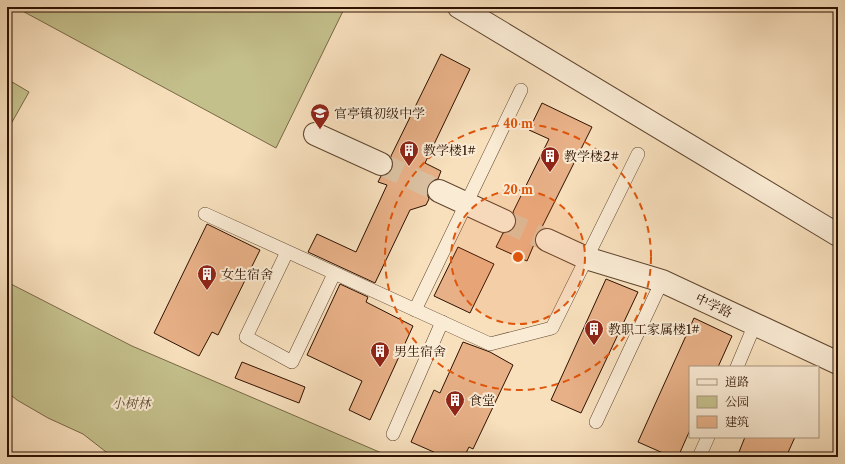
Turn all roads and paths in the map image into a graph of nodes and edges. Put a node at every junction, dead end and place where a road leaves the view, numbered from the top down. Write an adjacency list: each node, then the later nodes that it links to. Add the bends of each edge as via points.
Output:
1 (459, 7): 9 (street)
2 (521, 90): 14 (lane)
3 (315, 134): 5 (street)
4 (638, 154): 15 (lane, via 552,328 490,344)
5 (381, 164)
6 (439, 191): 8 (street)
7 (205, 214): 11 (lane)
8 (504, 221)
9 (838, 235)
10 (547, 240): 13 (street, 中学路, via 586,258)
11 (288, 252): 12 (lane); 12 (lane, via 246,337 292,362)
12 (334, 274): 14 (lane)
13 (662, 280): 16 (street, 中学路); 19 (lane)
14 (415, 310): 15 (lane)
15 (442, 322): 20 (lane)
16 (755, 324): 17 (street, 中学路); 18 (lane)
17 (838, 363)
18 (737, 366)
19 (596, 422)
20 (393, 434)
21 (708, 438): 22 (lane)
22 (699, 457)

